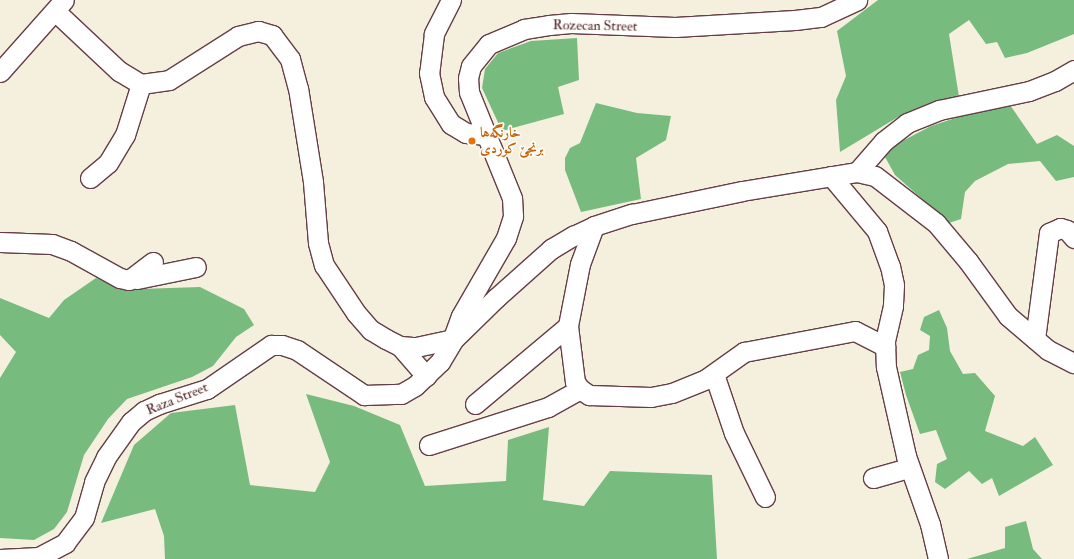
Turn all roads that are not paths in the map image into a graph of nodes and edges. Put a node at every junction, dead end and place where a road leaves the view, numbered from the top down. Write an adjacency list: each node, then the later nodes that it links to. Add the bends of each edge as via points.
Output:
1 (451, 0): 7 (street, via 434,34 429,73 434,97 451,124 466,133)
2 (857, 0): 7 (street, Rozecan Street, via 821,16 771,22 674,27 571,23 524,29 489,44 470,66 469,92)
3 (60, 5): 5 (street); 6 (street, via 119,71)
4 (1074, 70): 8 (street, via 1029,91 939,110 906,123 884,140)
5 (0, 72)
6 (141, 84): 10 (street, via 125,135 108,163); 20 (street, via 169,80 238,36 258,31 272,35 290,59 298,88 313,182 318,243 324,265 371,330)
7 (486, 135): 18 (street, Rozecan Street, via 512,198 513,216 504,243 460,316)
8 (856, 172): 9 (street); 19 (street, via 875,176 936,223 968,261 1008,316)
9 (832, 176): 11 (street, via 680,204); 21 (street, via 877,231 885,250 894,285 893,306)
10 (90, 178)
11 (594, 226): 17 (street, via 580,264); 18 (street, via 551,249)
12 (1074, 238): 19 (street, via 1067,230 1060,228 1049,233)
13 (0, 242): 16 (street, via 52,244)
14 (153, 262): 16 (street)
15 (196, 267): 16 (street)
16 (129, 280)
17 (568, 326): 25 (street, via 572,364); 26 (street)
18 (454, 339): 20 (street, via 432,346); 24 (street, Raza Street, via 449,351)
19 (1035, 339): 22 (street, via 1048,350)
20 (400, 346): 24 (street)
21 (885, 346): 23 (street, via 855,331 744,352); 28 (street, via 886,367)
22 (1074, 363)
23 (714, 374): 25 (street, via 689,388 651,397 606,397 589,395); 30 (street, via 734,433)
24 (426, 376): 31 (street, Raza Street, via 401,394 364,395 297,350 282,345 270,346 207,389 159,404 144,411 131,422 106,456 94,482 84,518 65,543 39,557)
25 (580, 389): 27 (street, via 548,407)
26 (475, 404)
27 (429, 444)
28 (909, 468): 29 (street); 32 (street, via 930,524)
29 (873, 478)
30 (765, 497)
31 (0, 559)
32 (938, 559)

